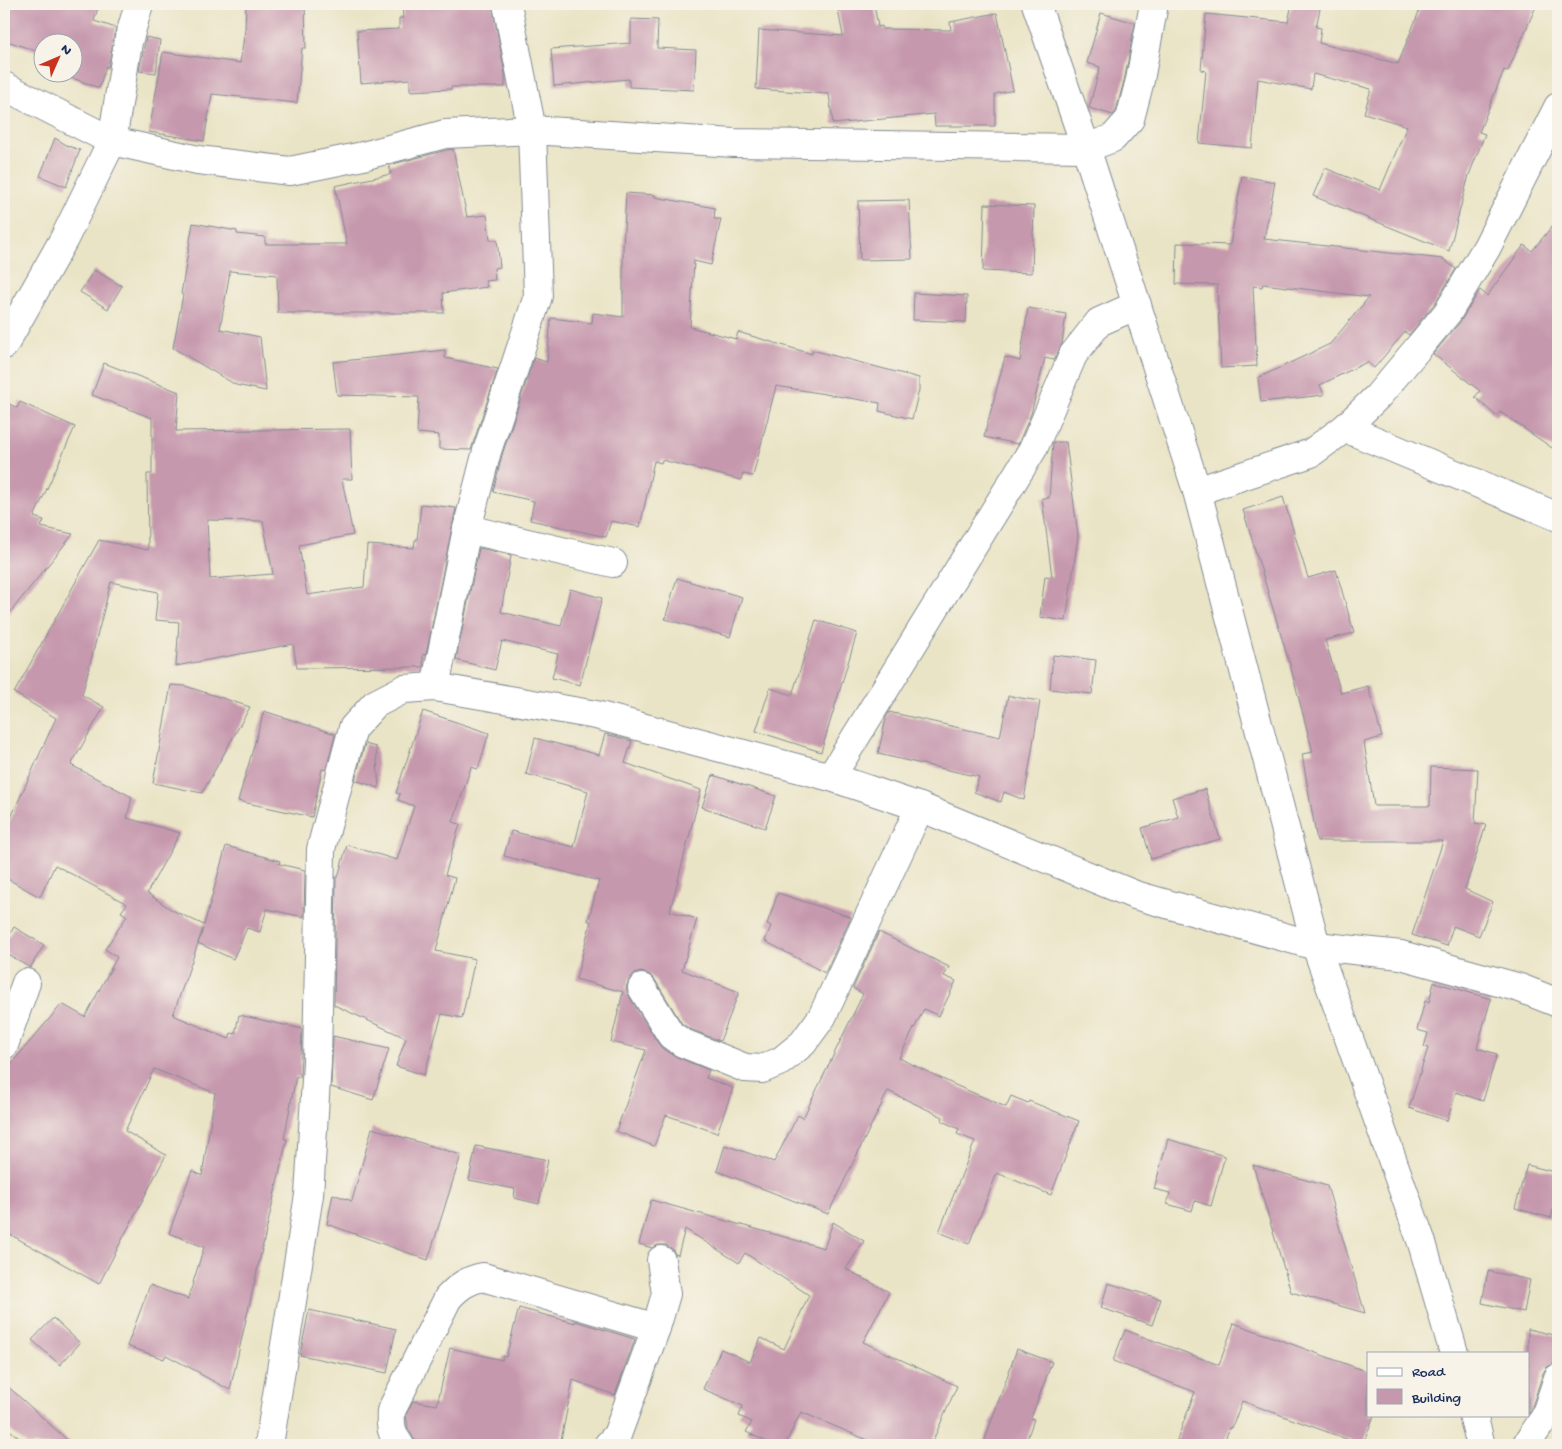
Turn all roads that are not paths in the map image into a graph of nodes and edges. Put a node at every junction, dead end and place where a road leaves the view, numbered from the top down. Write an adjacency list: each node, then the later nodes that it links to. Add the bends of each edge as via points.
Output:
1 (139, 4): 8 (street, via 128,42)
2 (507, 4): 7 (street)
3 (1036, 4): 9 (street)
4 (1154, 4): 9 (street, via 1130,119 1112,138)
5 (4, 86): 8 (street)
6 (1558, 107): 12 (street, via 1487,247 1448,312 1378,396)
7 (532, 130): 8 (street, via 445,134 290,171 198,160); 9 (street, via 734,144); 15 (street, via 538,296 487,451)
8 (112, 141): 11 (street, via 64,239)
9 (1086, 148): 10 (street)
10 (1137, 305): 13 (street); 18 (street, via 1099,322 1073,355 1034,447)
11 (4, 346)
12 (1345, 428): 13 (street, via 1311,453); 14 (street)
13 (1197, 491): 20 (street)
14 (1558, 517)
15 (467, 530): 16 (street); 17 (street)
16 (613, 563)
17 (435, 688): 18 (street, via 596,715); 30 (street, via 404,689 374,704 352,728 322,849 317,1053 309,1195)
18 (831, 777): 19 (street)
19 (920, 807): 20 (street, via 1135,895); 22 (street, via 822,1017 803,1043 781,1061 762,1069 745,1068 683,1043 671,1035)
20 (1316, 946): 23 (street, via 1401,955 1520,988); 27 (street, via 1422,1243)
21 (26, 983): 24 (street)
22 (642, 988)
23 (1558, 1003)
24 (4, 1045)
25 (661, 1260): 26 (street, via 666,1294)
26 (656, 1328): 31 (street, via 484,1277 470,1280 448,1298 391,1411 390,1424); 32 (street, via 617,1435)
27 (1454, 1352)
28 (1558, 1378): 34 (street, via 1545,1417)
29 (1473, 1416): 33 (street)
30 (269, 1445)
31 (400, 1445)
32 (608, 1445)
33 (1481, 1445)
34 (1526, 1445)

